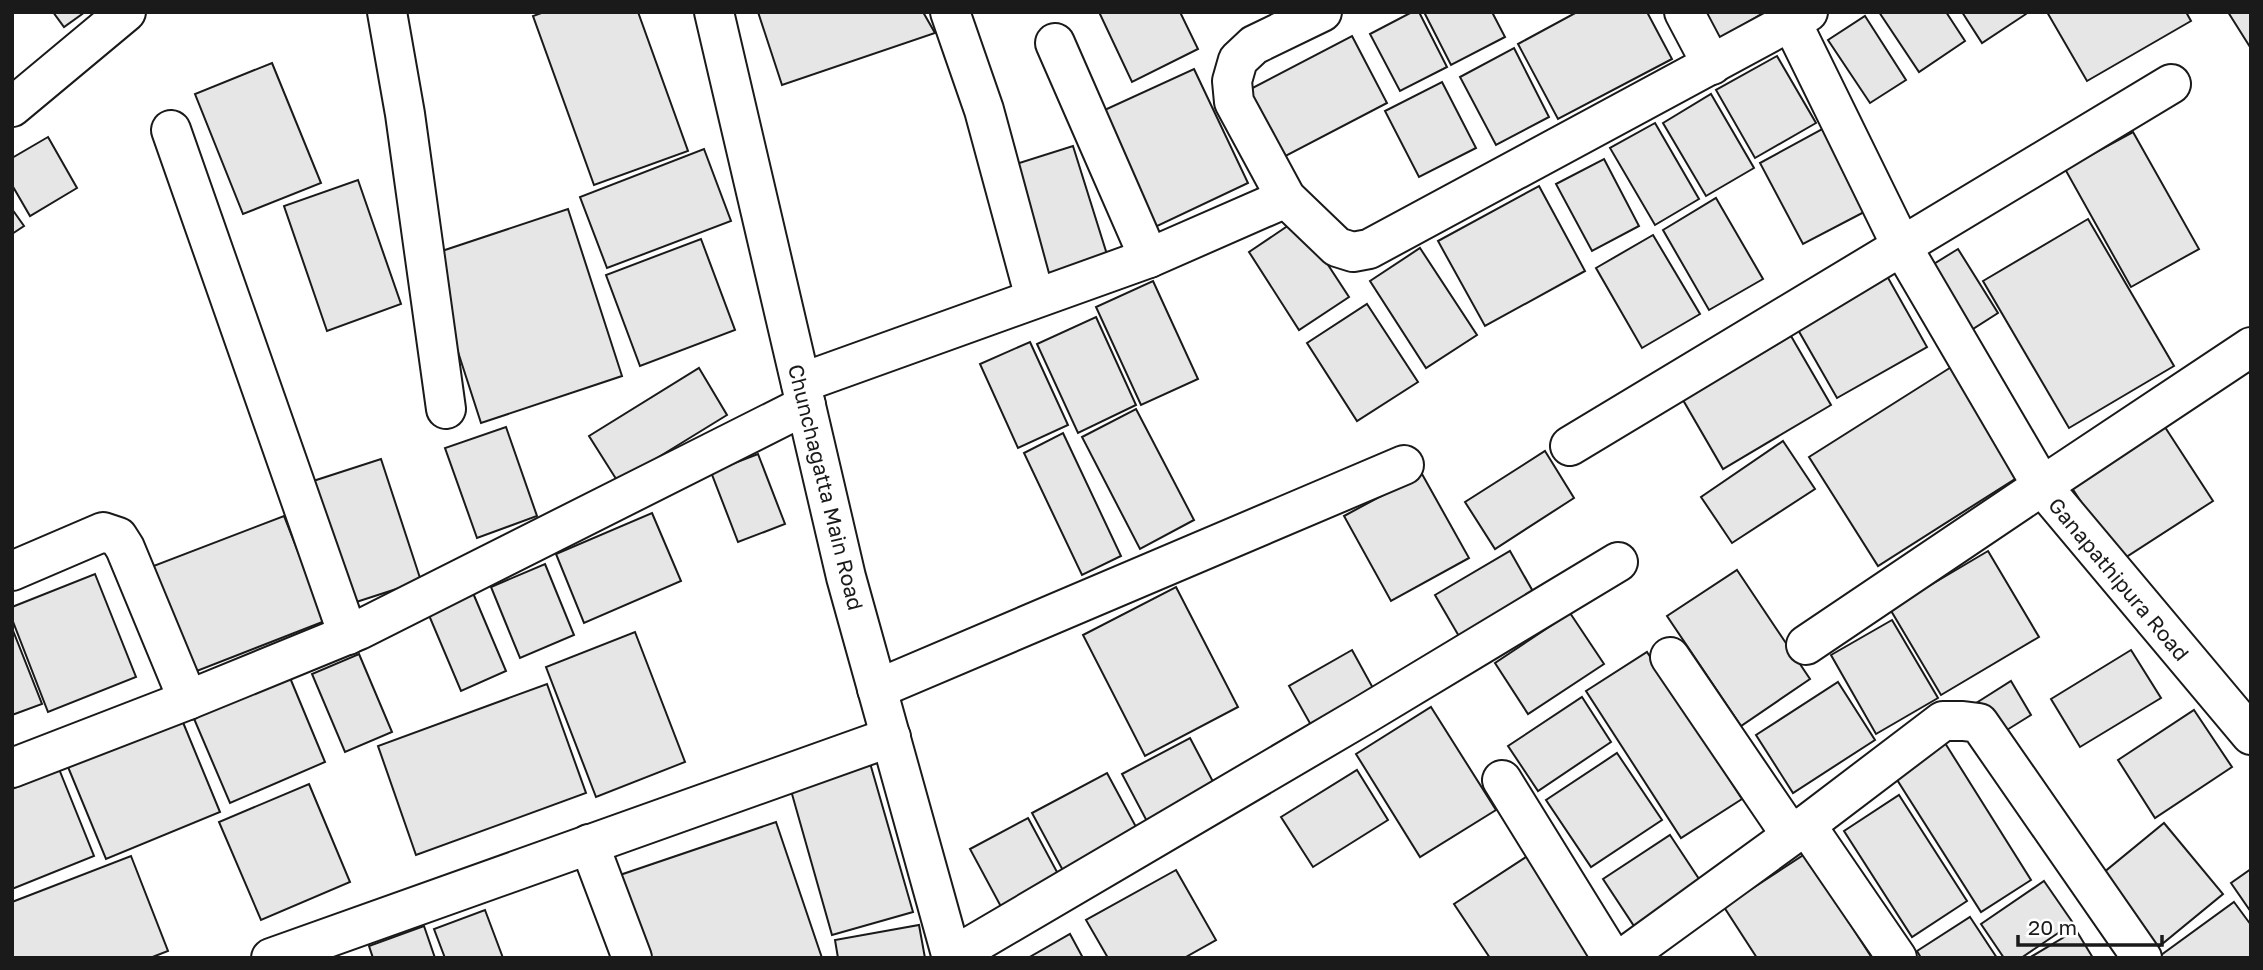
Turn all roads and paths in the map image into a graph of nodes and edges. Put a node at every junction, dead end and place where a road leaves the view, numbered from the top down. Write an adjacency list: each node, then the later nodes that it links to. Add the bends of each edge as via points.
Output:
1 (126, 12): 11 (street)
2 (387, 12): 19 (street)
3 (714, 12): 18 (street, Chunchagatta Main Road)
4 (950, 12): 16 (street, via 984,110)
5 (1321, 12): 13 (street, via 1254,45 1238,60 1231,81 1234,102)
6 (1684, 12): 9 (street)
7 (1800, 17): 9 (street); 14 (street)
8 (1055, 43): 15 (street)
9 (1713, 65): 13 (street, via 1369,249 1353,252 1337,247)
10 (2171, 84): 14 (street)
11 (12, 107)
12 (171, 130): 25 (street)
13 (1286, 198): 15 (street)
14 (1901, 245): 20 (street); 22 (street)
15 (1149, 258): 16 (street)
16 (1035, 298): 18 (street)
17 (2251, 347): 22 (street, Ganapathipura Road)
18 (804, 394): 25 (street); 28 (street, Chunchagatta Main Road)
19 (446, 409)
20 (1570, 446)
21 (1404, 465): 28 (street)
22 (2042, 486): 26 (street); 30 (street, Ganapathipura Road)
23 (1618, 562): 38 (street)
24 (12, 570): 29 (street, via 103,532 118,537)
25 (348, 635): 29 (street)
26 (1806, 645)
27 (1670, 657): 34 (street)
28 (877, 690): 31 (street, Chunchagatta Main Road)
29 (188, 700): 32 (street)
30 (2251, 735)
31 (891, 737): 35 (street); 38 (street, Chunchagatta Main Road)
32 (12, 768)
33 (1502, 780): 39 (street)
34 (1798, 830): 40 (street); 41 (street); 42 (street, via 1943,721 1979,723)
35 (589, 844): 36 (street); 37 (street)
36 (271, 958)
37 (632, 958)
38 (952, 958)
39 (1612, 958)
40 (1623, 958)
41 (1897, 958)
42 (2142, 958)

